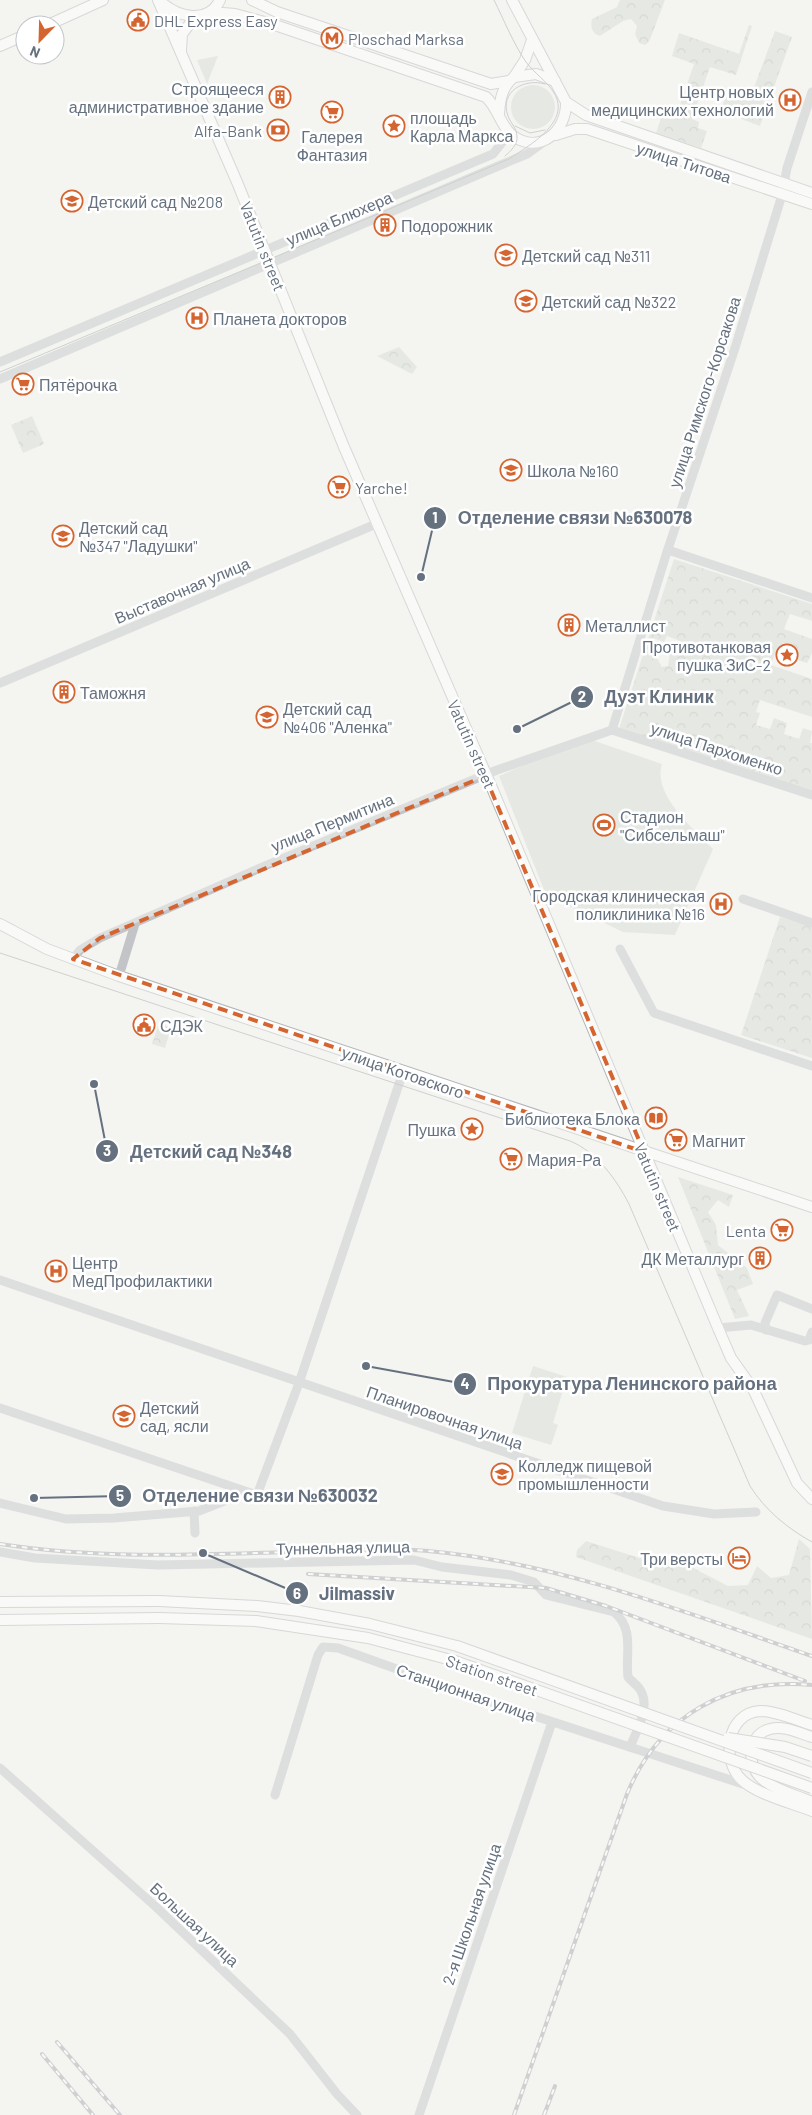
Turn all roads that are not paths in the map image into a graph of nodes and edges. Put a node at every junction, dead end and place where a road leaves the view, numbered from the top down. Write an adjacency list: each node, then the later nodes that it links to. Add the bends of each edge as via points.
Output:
1 (102, 0): 7 (main road)
2 (158, 0): 8 (main road, via 176,12); 12 (main road, Vatutin street)
3 (220, 0): 6 (main road)
4 (252, 0): 13 (main road, via 491,84)
5 (512, 0): 10 (main road)
6 (211, 12): 8 (main road); 17 (main road, via 235,14 272,24 486,96)
7 (65, 17)
8 (195, 17): 12 (main road, via 182,34)
9 (15, 39): 11 (main road)
10 (532, 40): 13 (main road, via 525,60); 14 (main road)
11 (0, 46)
12 (182, 57): 24 (main road, Vatutin street)
13 (511, 79): 14 (main road, via 536,74); 17 (main road, via 500,101)
14 (555, 81): 16 (main road)
15 (812, 92): 20 (street, улица Римского-Корсакова)
16 (566, 102): 19 (main road, via 565,118); 20 (main road, улица Титова, via 586,115)
17 (499, 114): 18 (main road)
18 (506, 128): 19 (main road, via 525,141); 24 (street, улица Блюхера, via 504,140 493,154)
19 (552, 137): 22 (main road, улица Титова, via 575,129 587,129); 25 (street, улица Блюхера, via 527,154)
20 (784, 184): 21 (main road, улица Титова); 22 (street, улица Римского-Корсакова)
21 (812, 193)
22 (782, 195): 23 (main road, улица Титова); 29 (street, улица Римского-Корсакова)
23 (812, 204)
24 (265, 250): 25 (main road, Vatutin street); 26 (street, улица Блюхера)
25 (271, 264): 27 (street, улица Блюхера); 28 (main road, Vatutin street)
26 (0, 362)
27 (0, 379)
28 (376, 524): 31 (street, Выставочная улица); 33 (main road, Vatutin street)
29 (668, 550): 30 (street); 32 (street, улица Римского-Корсакова)
30 (812, 598)
31 (0, 684)
32 (612, 730): 33 (street, улица Пермитина); 34 (street, улица Пархоменко)
33 (486, 776): 38 (street, улица Пермитина, via 267,865); 44 (main road, Vatutin street)
34 (812, 795)
35 (743, 899): 36 (street)
36 (812, 923)
37 (0, 924): 40 (main road, улица Котовского)
38 (135, 924): 40 (street, улица Пермитина, via 100,938 80,950); 41 (street)
39 (620, 949): 42 (street, via 654,1013)
40 (73, 959): 41 (main road, улица Котовского)
41 (119, 976): 43 (main road, улица Котовского)
42 (812, 1066)
43 (403, 1072): 44 (main road, улица Котовского); 51 (street)
44 (644, 1152): 45 (main road, улица Котовского); 48 (main road, Vatutin street)
45 (812, 1207)
46 (0, 1280): 51 (street, Планировочная улица)
47 (812, 1309): 49 (street, via 777,1295 765,1324)
48 (718, 1328): 49 (street, via 751,1325); 54 (main road, Vatutin street, via 731,1358 754,1389 797,1483)
49 (766, 1330): 50 (street, via 806,1341)
50 (812, 1332)
51 (299, 1383): 53 (street, via 257,1496); 57 (street, Планировочная улица, via 663,1506 714,1514)
52 (0, 1408): 53 (street)
53 (242, 1490): 56 (street, via 232,1498)
54 (812, 1499)
55 (0, 1504): 56 (street, via 66,1519)
56 (194, 1511): 58 (street)
57 (756, 1512)
58 (194, 1533)
59 (0, 1552): 66 (street, Туннельная улица, via 35,1558 158,1566 414,1560 442,1567 511,1575 534,1582 546,1595 614,1612 620,1618 626,1629 629,1648 628,1676 645,1700 643,1715)
60 (0, 1602): 64 (main road, Station street, bridge, via 159,1601 258,1606 370,1624 458,1646)
61 (0, 1620): 70 (main road, Station street, bridge, via 159,1618 256,1621 368,1638 455,1661)
62 (552, 1722): 66 (street, Станционная улица); 72 (street, Станционная улица, via 338,1648 323,1647 318,1654); 76 (street, 2-я Школьная улица)
63 (812, 1725): 71 (main road, via 768,1712 751,1713 742,1719 730,1740 729,1761 743,1782)
64 (702, 1733): 67 (main road, bridge, via 785,1747); 69 (main road, Station street, bridge)
65 (812, 1737): 73 (main road, via 784,1728 771,1728 756,1738 750,1756 755,1772 773,1786)
66 (630, 1747): 71 (street, Станционная улица)
67 (812, 1756)
68 (0, 1768): 75 (street, Большая улица, via 155,1906 290,2034)
69 (812, 1773)
70 (812, 1788)
71 (756, 1789): 74 (main road)
72 (275, 1795)
73 (812, 1802)
74 (812, 1811)
75 (357, 2115)
76 (418, 2115)

